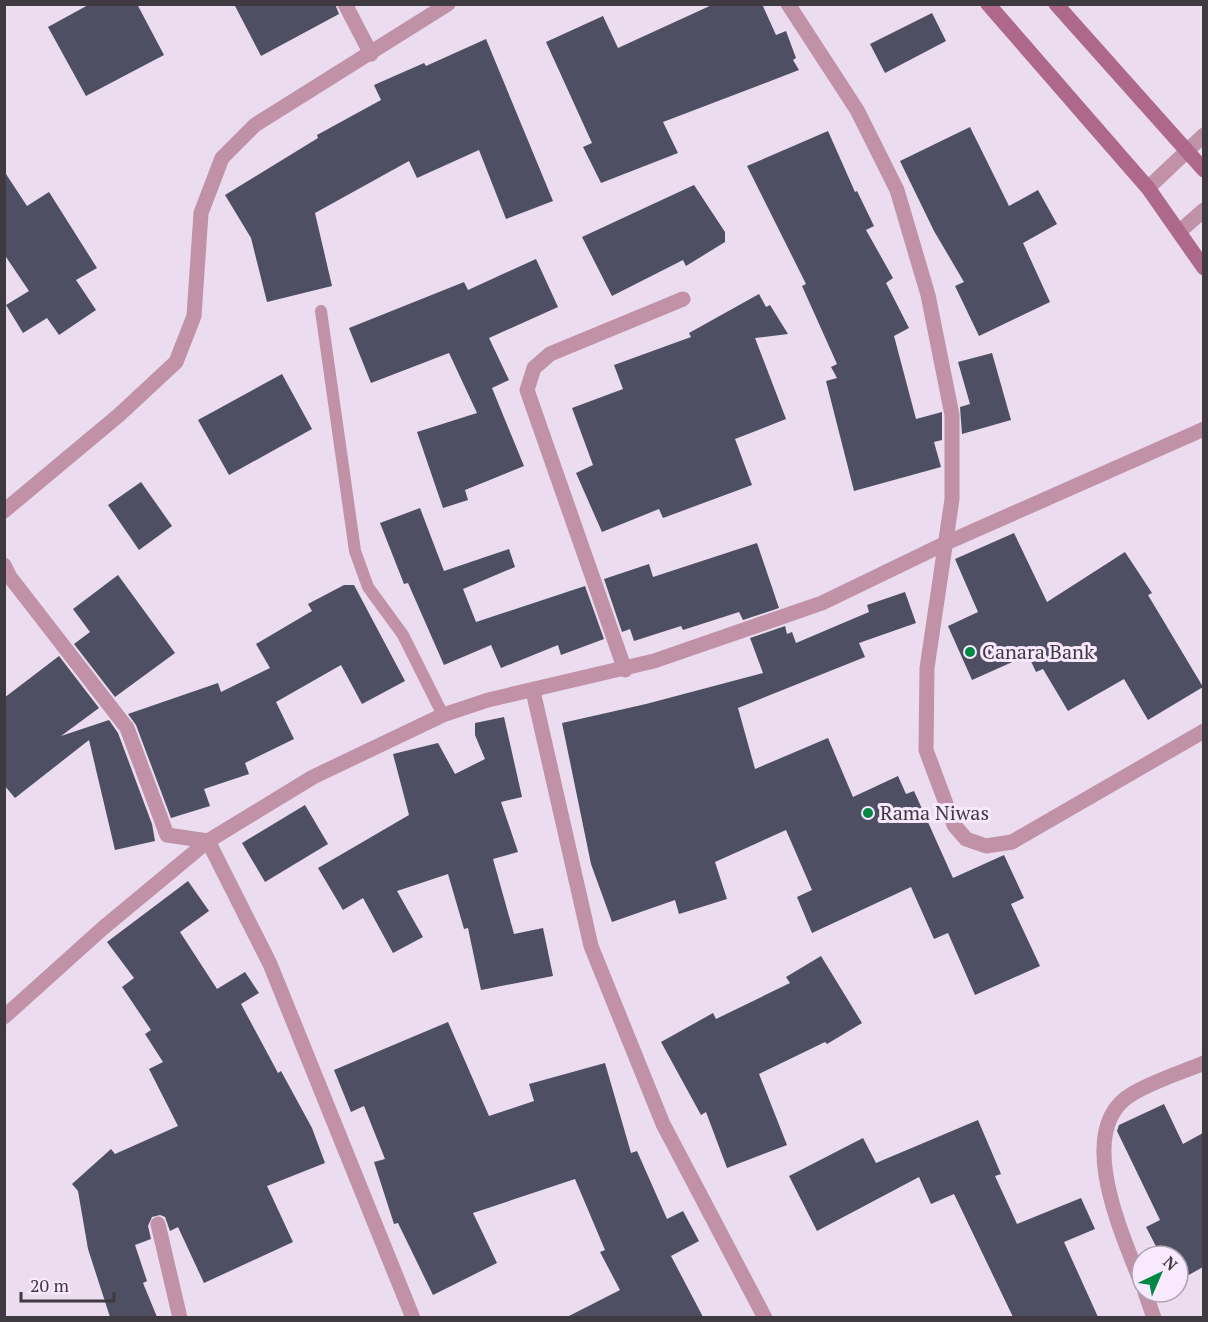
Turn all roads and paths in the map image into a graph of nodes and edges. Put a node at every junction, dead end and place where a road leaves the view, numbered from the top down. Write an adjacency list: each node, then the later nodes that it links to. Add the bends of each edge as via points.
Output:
1 (345, 4): 6 (street)
2 (448, 4): 6 (street)
3 (788, 4): 18 (street, via 857,110 897,190 928,295 952,415 952,499)
4 (987, 4): 10 (main road)
5 (1056, 4): 8 (main road)
6 (372, 54): 17 (street, via 255,125 222,158 201,213 194,316 176,362)
7 (1203, 135): 8 (street)
8 (1189, 150): 9 (main road); 10 (street)
9 (1203, 170)
10 (1148, 188): 12 (main road)
11 (1203, 210): 12 (street)
12 (1180, 231): 13 (main road)
13 (1203, 268)
14 (683, 299): 20 (street, via 550,354 534,368 527,390)
15 (321, 311): 22 (lane, via 356,551 368,587 403,635)
16 (1203, 429): 18 (street)
17 (4, 511)
18 (944, 544): 20 (street, via 822,603); 23 (street, via 927,668 926,750 954,825 966,839 986,846 1012,842)
19 (4, 565): 24 (street, via 127,728 167,835)
20 (625, 670): 21 (street)
21 (533, 691): 22 (street); 31 (street, via 591,946 663,1124)
22 (443, 715): 24 (street, via 313,777)
23 (1203, 731)
24 (208, 841): 25 (street); 30 (street, via 270,964)
25 (4, 1017)
26 (1203, 1063): 28 (street, via 1130,1094 1111,1115 1103,1143 1112,1206)
27 (158, 1224): 29 (street)
28 (1130, 1253)
29 (180, 1317)
30 (413, 1317)
31 (765, 1317)

